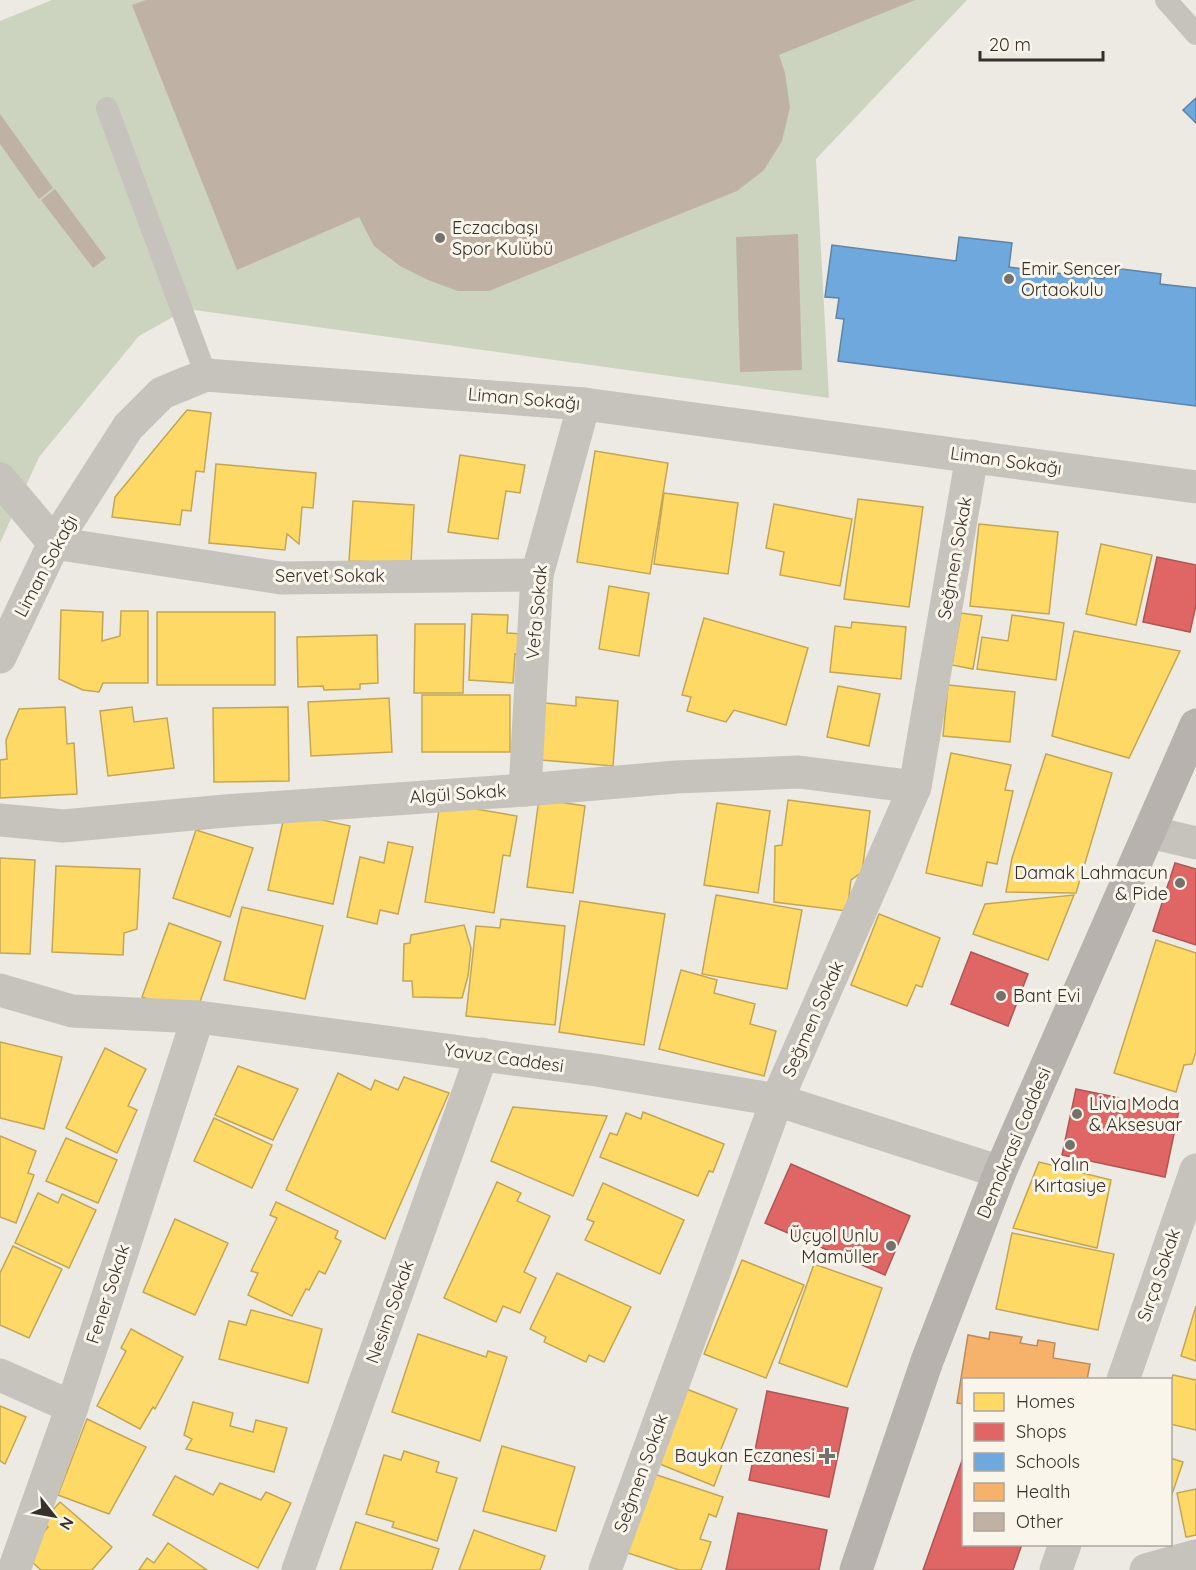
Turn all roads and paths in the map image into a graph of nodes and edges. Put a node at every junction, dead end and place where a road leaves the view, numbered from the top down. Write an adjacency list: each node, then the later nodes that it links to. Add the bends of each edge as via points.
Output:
1 (1166, 0): 2 (lane)
2 (1196, 34)
3 (107, 108): 4 (lane)
4 (207, 375): 5 (street, Liman Sokağı); 9 (street, Liman Sokağı, via 162,393 128,427)
5 (584, 404): 6 (street, Liman Sokağı); 10 (street, Vefa Sokak)
6 (972, 456): 8 (street, Liman Sokağı); 13 (street, Seğmen Sokak)
7 (0, 479): 9 (street)
8 (1196, 487)
9 (54, 543): 10 (street, Servet Sokak, via 281,578); 11 (street, Liman Sokağı)
10 (537, 575): 14 (street, Vefa Sokak)
11 (0, 657)
12 (1196, 725): 16 (street, Demokrasi Caddesi)
13 (915, 787): 14 (street, Algül Sokak, via 799,772 676,777); 21 (street, Seğmen Sokak)
14 (525, 790): 15 (street, Algül Sokak, via 63,826)
15 (0, 820)
16 (1150, 832): 17 (street); 23 (street, Demokrasi Caddesi)
17 (1196, 843)
18 (0, 990): 19 (street, Yavuz Caddesi, via 72,1011)
19 (198, 1017): 20 (street, Yavuz Caddesi); 26 (street, Fener Sokak)
20 (482, 1054): 21 (street, Yavuz Caddesi); 30 (street, Nesim Sokak)
21 (777, 1100): 23 (street, Yavuz Caddesi); 31 (street, Seğmen Sokak)
22 (1196, 1170): 25 (street, Sırça Sokak)
23 (1000, 1173): 32 (street, Demokrasi Caddesi, via 927,1361)
24 (0, 1375): 26 (street)
25 (1124, 1378)
26 (72, 1407): 29 (street, Fener Sokak)
27 (1065, 1546): 33 (street)
28 (1196, 1556): 34 (street)
29 (14, 1570)
30 (298, 1570)
31 (605, 1570)
32 (856, 1570)
33 (1056, 1570)
34 (1146, 1570)

